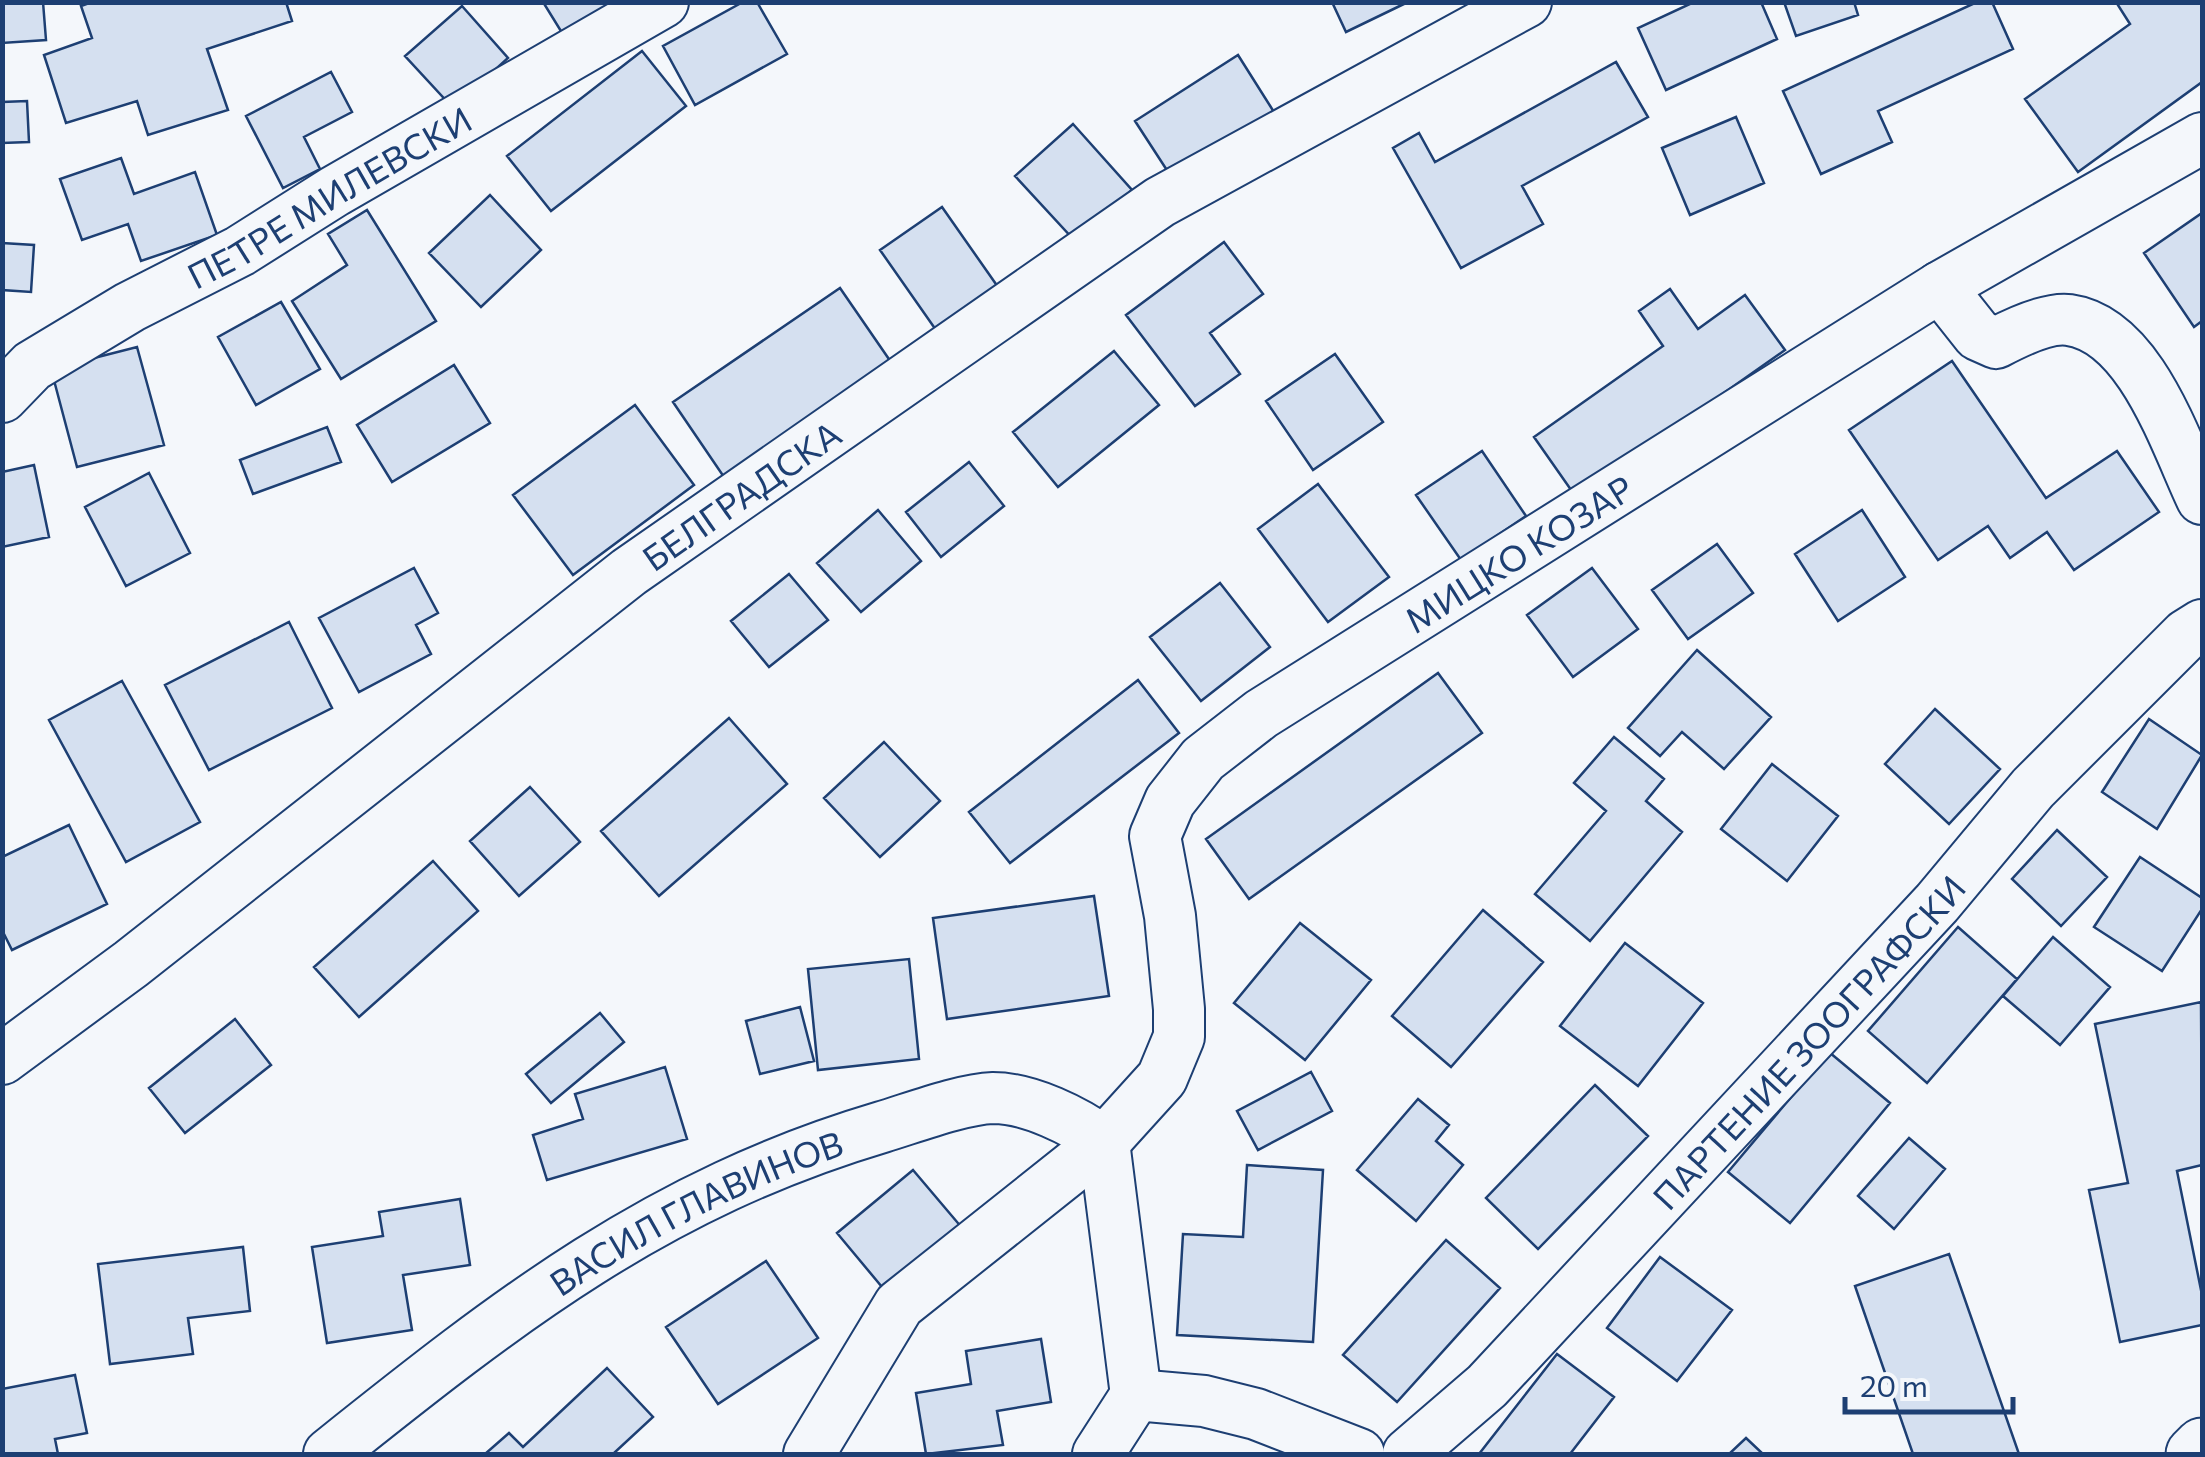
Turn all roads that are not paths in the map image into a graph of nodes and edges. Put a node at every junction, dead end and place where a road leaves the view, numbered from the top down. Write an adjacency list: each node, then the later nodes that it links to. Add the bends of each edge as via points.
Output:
1 (663, 2): 5 (street, ПЕТРЕ МИЛЕВСКИ, via 240,251 130,307 32,366)
2 (1526, 2): 8 (street, БЕЛГРАДСКА, via 1128,224 630,572)
3 (2202, 138): 4 (street, МИЦКО КОЗАР)
4 (1940, 287): 6 (street, via 1978,335 1996,343 2067,319 2108,333 2136,365); 9 (street, МИЦКО КОЗАР, via 1261,714 1203,758 1170,801 1156,836 1179,1037 1162,1078)
5 (2, 397)
6 (2202, 499)
7 (2202, 626): 16 (street, ПАРТЕНИЕ ЗООГРАФСКИ, via 2186,634 2033,788 1937,902 1487,1386)
8 (2, 1059)
9 (1104, 1142): 10 (street); 12 (street, ВАСИЛ ГЛАВИНОВ, via 1073,1118 993,1098 806,1150 706,1192 596,1254 484,1330); 13 (street, МИЦКО КОЗАР, via 899,1305)
10 (1136, 1395): 14 (street); 15 (street, via 1239,1410)
11 (2202, 1446): 17 (main road)
12 (329, 1454)
13 (809, 1454)
14 (1098, 1454)
15 (1359, 1454)
16 (1408, 1454)
17 (2194, 1454)

